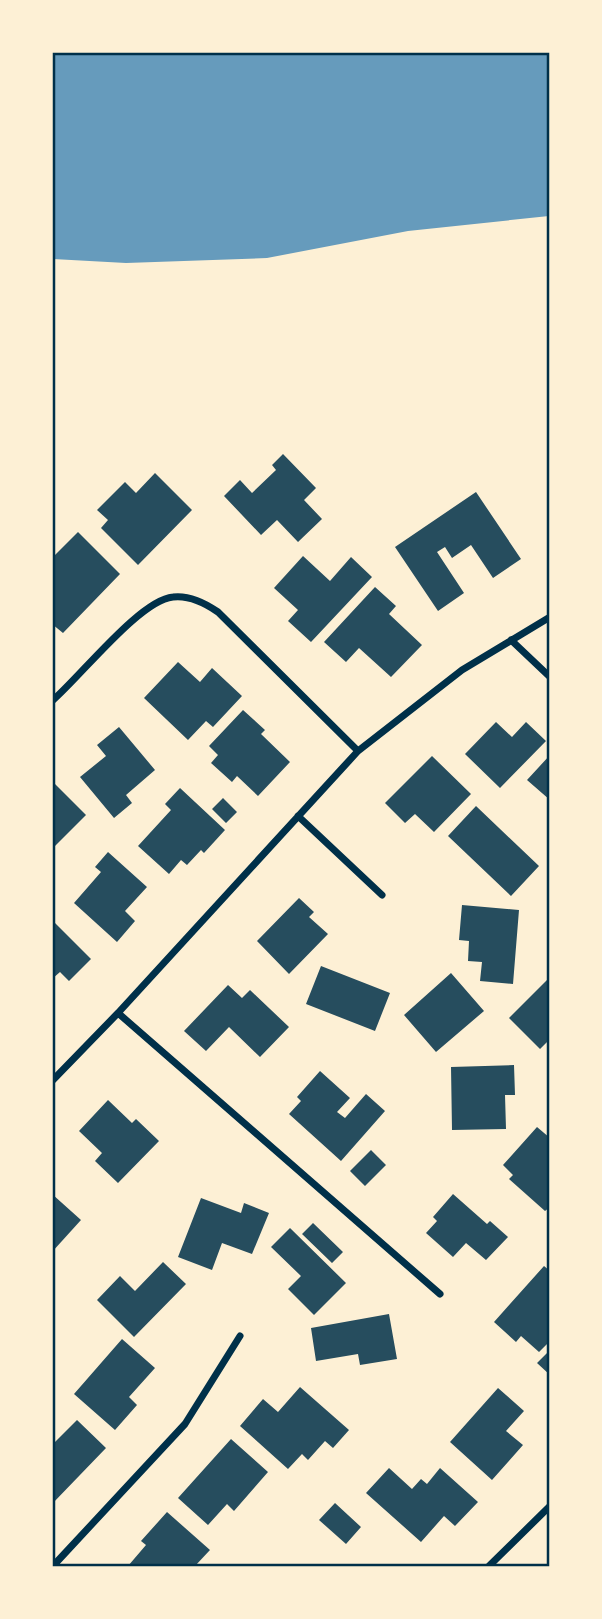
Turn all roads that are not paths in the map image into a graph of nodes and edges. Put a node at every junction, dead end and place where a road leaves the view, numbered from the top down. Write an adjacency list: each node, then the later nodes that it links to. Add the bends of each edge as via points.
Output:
1 (550, 617): 2 (street)
2 (512, 640): 3 (street); 5 (street, via 462,670)
3 (550, 677)
4 (52, 701): 5 (street, via 144,609 173,597 202,602 218,612)
5 (358, 751): 6 (street)
6 (298, 816): 7 (street); 8 (street)
7 (382, 895)
8 (118, 1013): 9 (street); 10 (street)
9 (52, 1081)
10 (440, 1294)
11 (240, 1336): 13 (street, via 185,1424)
12 (550, 1506): 14 (street)
13 (52, 1566)
14 (489, 1566)

